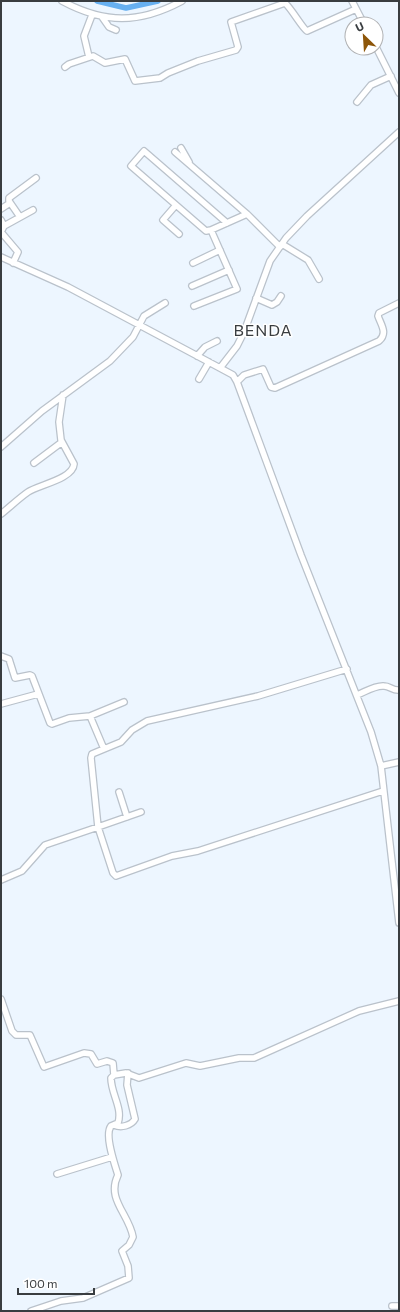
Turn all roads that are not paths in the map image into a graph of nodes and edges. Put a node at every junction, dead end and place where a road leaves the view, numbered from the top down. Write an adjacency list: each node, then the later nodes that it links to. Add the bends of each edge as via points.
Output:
1 (62, 1): 5 (street)
2 (182, 1): 7 (street, via 136,18)
3 (352, 1): 4 (street)
4 (356, 9): 6 (street); 10 (street, via 307,31 285,3 255,12 231,22 238,47 236,50 198,61 155,79 135,81 125,59 109,63 93,56)
5 (92, 15): 7 (street); 10 (street, via 84,36)
6 (360, 16)
7 (101, 17): 8 (street, via 109,27)
8 (116, 30)
9 (381, 56): 12 (street)
10 (89, 57): 11 (street)
11 (65, 67)
12 (391, 76): 13 (street); 14 (street, via 371,85)
13 (399, 93)
14 (357, 102)
15 (399, 132): 31 (street, via 307,216)
16 (181, 148): 18 (street)
17 (175, 152): 18 (street)
18 (191, 166): 24 (street)
19 (36, 178): 20 (street, via 10,196)
20 (10, 203): 22 (street); 25 (street)
21 (176, 205): 27 (street, via 131,166 144,151); 28 (street, via 204,229); 30 (street, via 163,220)
22 (1, 209)
23 (33, 210): 25 (street)
24 (247, 214): 27 (street); 31 (street)
25 (20, 217): 26 (street)
26 (2, 223): 29 (street)
27 (227, 223): 28 (street)
28 (211, 230): 32 (street)
29 (1, 232): 34 (street, via 18,252)
30 (179, 234)
31 (281, 245): 37 (street, via 308,260); 40 (street, via 270,261)
32 (220, 250): 35 (street); 36 (street)
33 (1, 257): 34 (street)
34 (13, 263): 44 (street, via 68,287)
35 (193, 263)
36 (229, 270): 38 (street); 43 (street, via 237,288)
37 (319, 279)
38 (192, 286)
39 (281, 296): 40 (street, via 272,304)
40 (256, 298): 48 (street, via 237,346)
41 (165, 303): 44 (street, via 144,316)
42 (399, 303): 50 (street, via 378,313 384,332 379,341 276,388 271,387 262,369 244,375)
43 (194, 306)
44 (138, 324): 46 (street); 51 (street, via 133,337 110,361)
45 (217, 341): 46 (street, via 204,347)
46 (197, 356): 47 (street)
47 (208, 362): 48 (street); 49 (street)
48 (220, 368): 50 (street, via 233,375)
49 (199, 379)
50 (236, 382): 57 (street, via 301,555)
51 (63, 395): 52 (street, via 59,422); 53 (street)
52 (62, 442): 54 (street); 55 (street, via 74,464 71,472 28,492)
53 (1, 447)
54 (34, 463)
55 (1, 514)
56 (1, 656): 59 (street, via 9,659 15,678 32,676)
57 (348, 669): 60 (street); 64 (street, via 258,696 147,721 132,730 121,742)
58 (399, 690): 60 (street, via 379,686)
59 (38, 694): 62 (street); 63 (street, via 48,721 52,724 69,718)
60 (357, 695): 66 (street)
61 (124, 702): 63 (street)
62 (1, 704)
63 (90, 716): 64 (street)
64 (104, 749): 71 (street, via 92,754 91,758)
65 (399, 762): 66 (street)
66 (381, 766): 67 (street)
67 (383, 791): 71 (street, via 198,851 172,856 116,876); 73 (street)
68 (119, 792): 70 (street)
69 (141, 812): 70 (street)
70 (127, 817): 71 (street)
71 (98, 827): 72 (street, via 45,845 22,871)
72 (1, 880)
73 (399, 923)
74 (1, 998): 77 (street, via 12,1031 16,1035 30,1035 42,1066 46,1067 88,1052 97,1064 111,1061)
75 (399, 1001): 76 (street, via 359,1012 254,1058 238,1058 200,1066 186,1063 138,1078)
76 (128, 1073): 77 (street); 78 (street, via 127,1085 135,1119 125,1126)
77 (114, 1075): 78 (street, via 111,1078 111,1088 120,1111 118,1123)
78 (114, 1125): 79 (street, via 109,1128)
79 (112, 1157): 80 (street); 83 (street, via 118,1175 114,1193 133,1238 122,1251 128,1266 129,1278 83,1298 57,1302)
80 (57, 1174)
81 (392, 1306): 82 (street)
82 (399, 1306)
83 (31, 1311)

